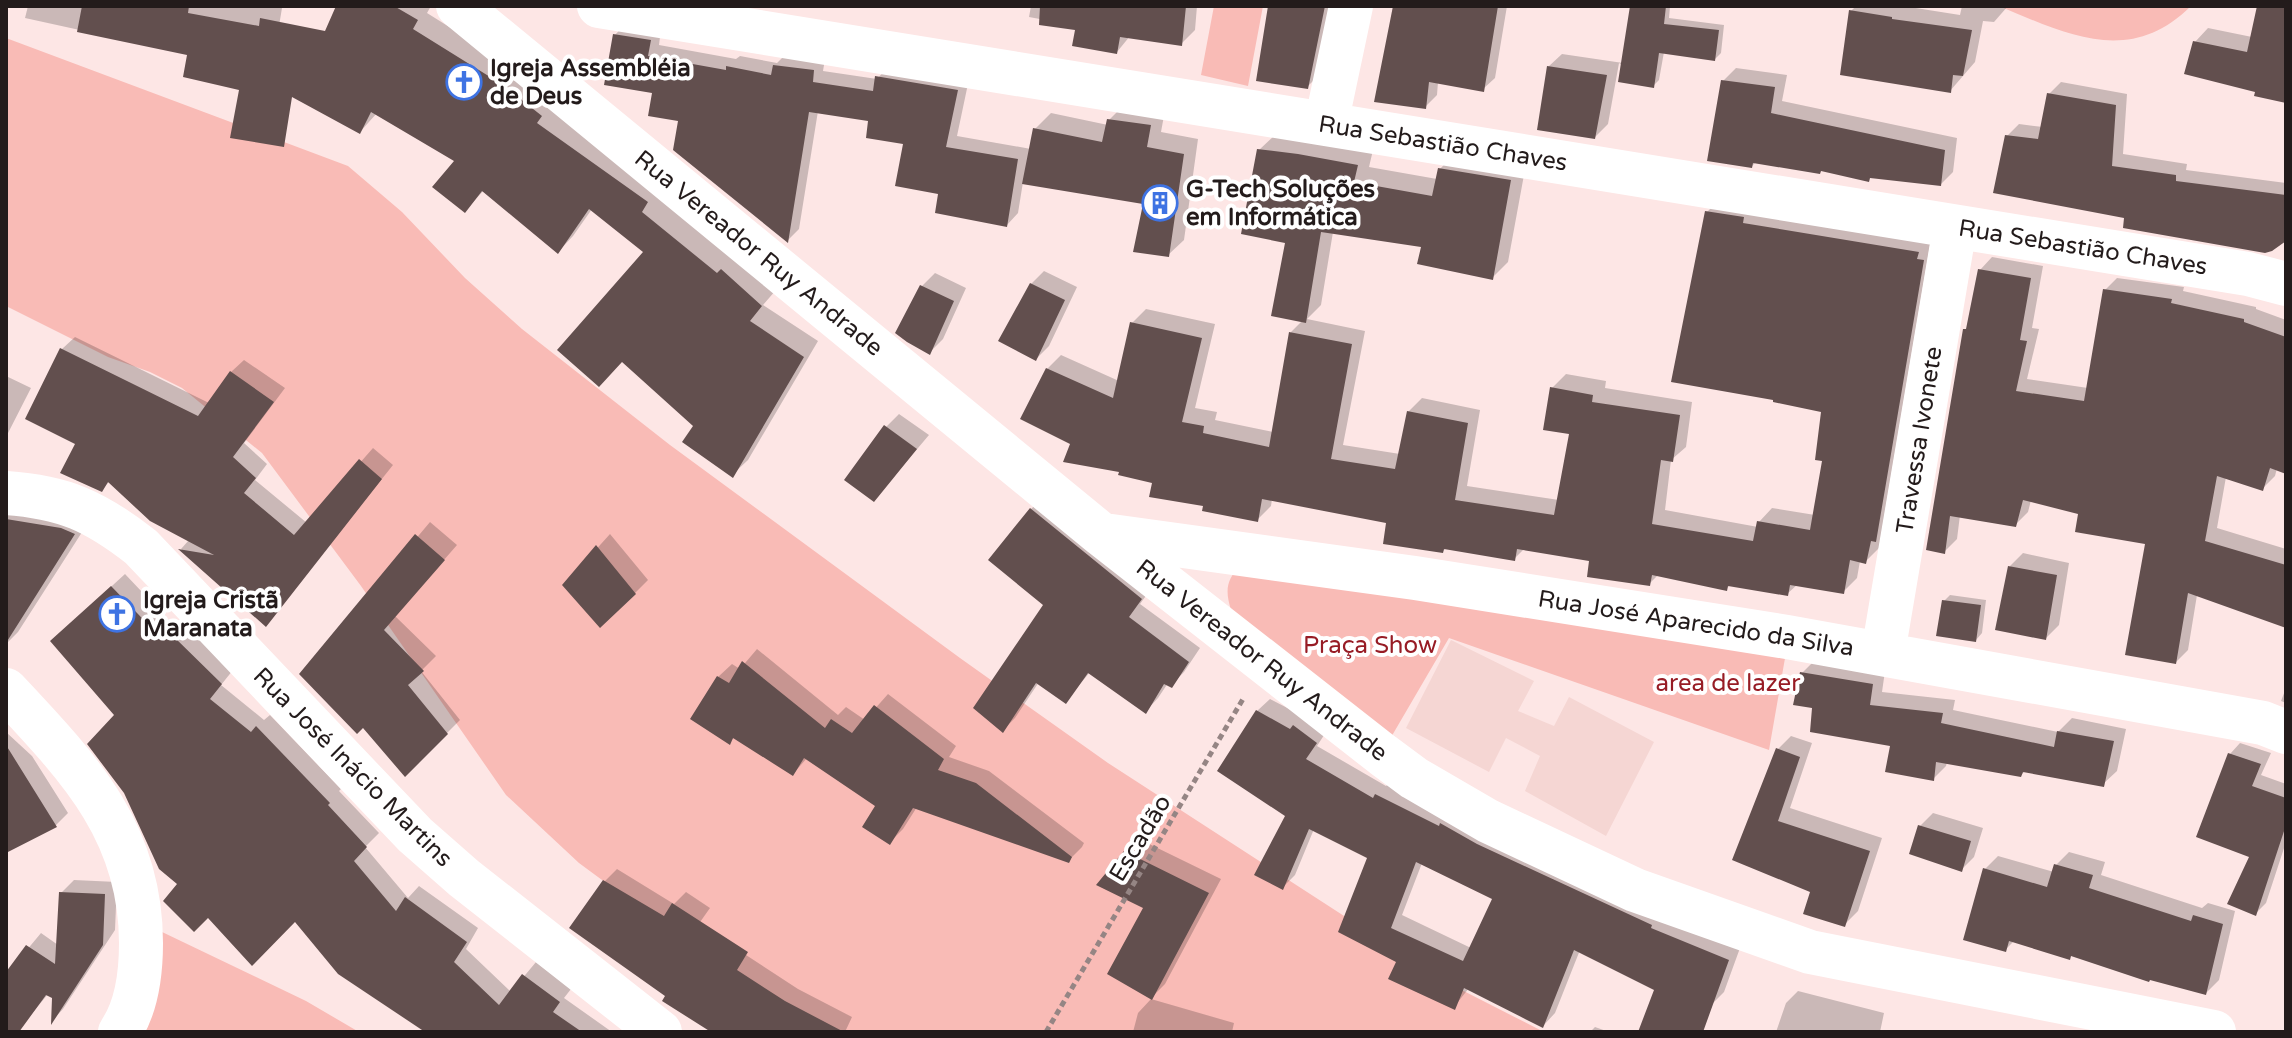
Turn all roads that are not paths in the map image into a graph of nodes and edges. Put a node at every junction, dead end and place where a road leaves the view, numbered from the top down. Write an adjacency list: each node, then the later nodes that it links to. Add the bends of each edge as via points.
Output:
1 (458, 6): 8 (street, Rua Vereador Ruy Andrade)
2 (599, 6): 4 (street, Rua Sebastião Chaves)
3 (1351, 6): 4 (street)
4 (1326, 124): 5 (street, Rua Sebastião Chaves)
5 (1955, 227): 6 (street, Rua Sebastião Chaves); 9 (street, Travessa Ivonete)
6 (2273, 274)
7 (6, 493): 13 (street, Rua José Inácio Martins, via 75,505 141,547 415,835)
8 (1102, 535): 9 (street, Rua José Aparecido da Silva); 14 (street, Rua Vereador Ruy Andrade, via 1414,778 1488,821 1635,890 1810,952)
9 (1883, 653): 11 (street, Rua José Aparecido da Silva, via 2263,723)
10 (6, 690): 12 (street, via 70,759 124,845 138,898 141,961 134,1001)
11 (2286, 732)
12 (120, 1032)
13 (660, 1032)
14 (2214, 1032)

